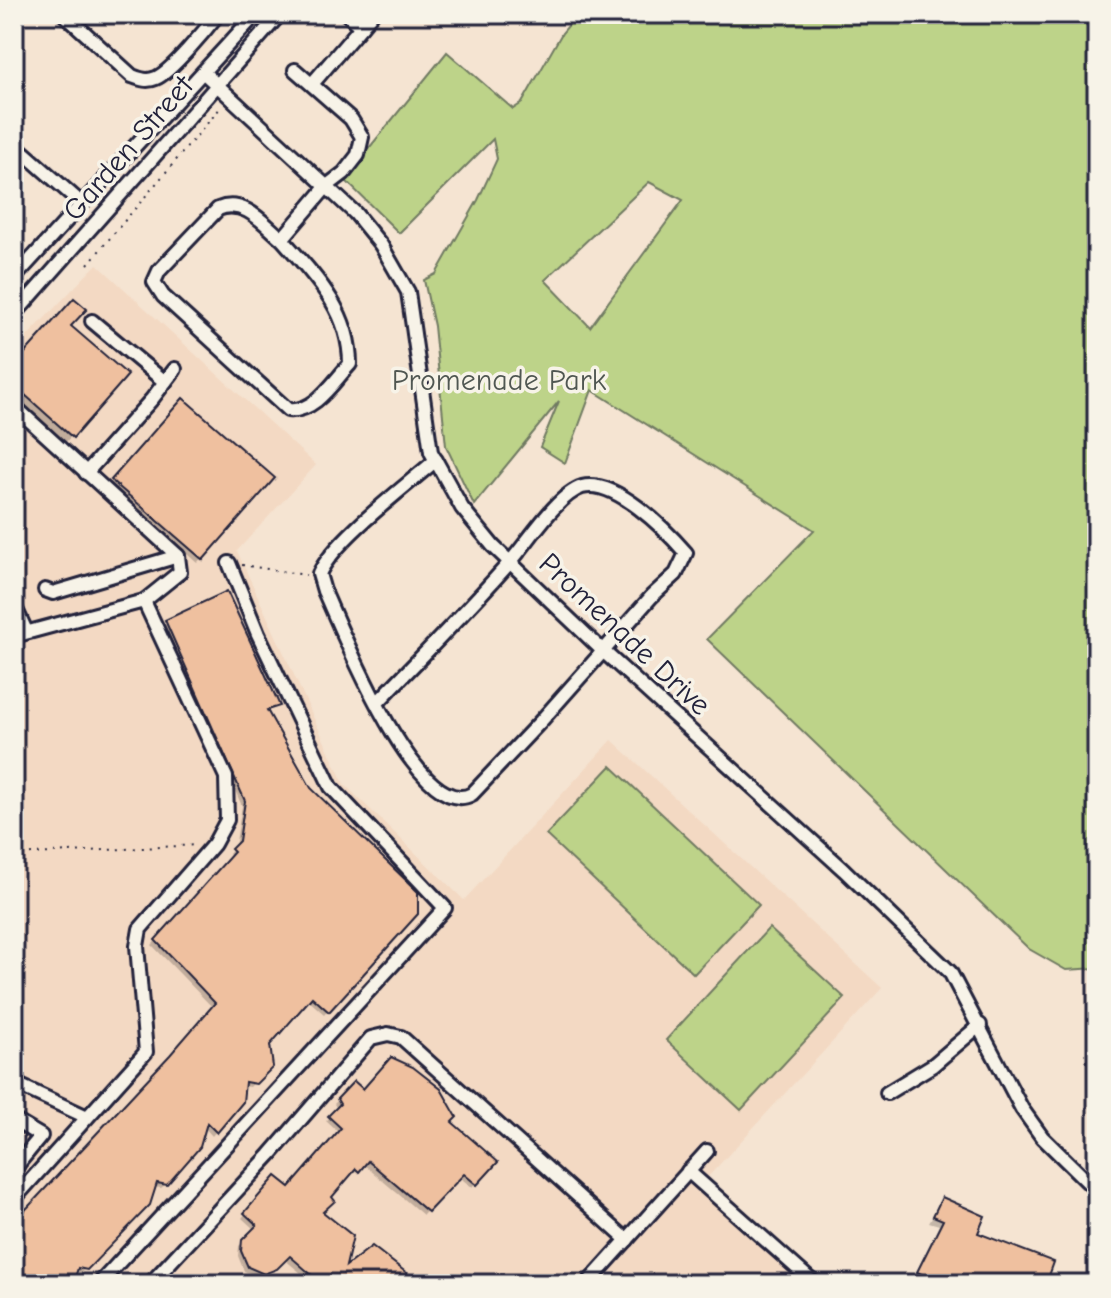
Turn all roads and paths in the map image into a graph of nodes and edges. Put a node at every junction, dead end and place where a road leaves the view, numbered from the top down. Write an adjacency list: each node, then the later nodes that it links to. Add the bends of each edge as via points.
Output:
1 (64, 14): 2 (street, via 132,76 144,80 168,70)
2 (218, 14)
3 (256, 14): 9 (street, Garden Street)
4 (280, 14): 10 (street, Garden Street)
5 (347, 14): 7 (street)
6 (372, 14): 7 (street)
7 (361, 27): 11 (street)
8 (295, 70): 11 (street)
9 (203, 72): 10 (street, Promenade Drive); 15 (street, Garden Street)
10 (218, 84): 12 (street, Promenade Drive); 20 (street, Garden Street)
11 (312, 84): 14 (street, via 351,119 362,137 358,155)
12 (230, 96): 14 (street, Promenade Drive); 18 (path)
13 (14, 144): 15 (street)
14 (327, 186): 16 (street); 26 (street, Promenade Drive, via 381,245 408,292)
15 (81, 203): 17 (street, Garden Street)
16 (282, 239): 16 (street, via 243,207 230,204 218,209 154,282 288,410 299,411 350,364 350,349 332,297)
17 (27, 264): 19 (street, Garden Street); 20 (street)
18 (88, 264)
19 (14, 278)
20 (46, 280): 21 (street, Garden Street)
21 (14, 315)
22 (92, 321): 24 (street)
23 (175, 369): 24 (street)
24 (165, 382): 27 (street)
25 (14, 406): 27 (street)
26 (436, 460): 29 (street, Promenade Drive, via 462,508); 31 (street, via 324,562)
27 (86, 473): 28 (street)
28 (178, 556): 32 (street, via 53,593); 33 (street, via 180,572)
29 (510, 562): 36 (street, Promenade Drive); 36 (street, via 563,500 581,488 602,486 666,530 686,553 676,574); 37 (street)
30 (229, 563): 31 (path); 51 (street, via 331,787 445,908)
31 (320, 577): 37 (street)
32 (45, 590)
33 (144, 601): 35 (street); 38 (street, via 226,777 227,820)
34 (16, 609): 35 (street)
35 (20, 634)
36 (603, 651): 37 (street, via 466,797 446,794 429,783 399,745); 40 (street, Promenade Drive, via 950,972)
37 (377, 703)
38 (214, 844): 39 (path); 43 (street, via 140,929 146,1052)
39 (14, 855)
40 (980, 1025): 42 (street, via 933,1065); 48 (street, Promenade Drive, via 1022,1109 1042,1137)
41 (14, 1083): 43 (street)
42 (887, 1093)
43 (87, 1117): 49 (street)
44 (14, 1120): 46 (street, via 41,1136)
45 (707, 1151): 47 (street)
46 (18, 1164)
47 (688, 1171): 50 (street); 54 (street)
48 (1097, 1191)
49 (14, 1199)
50 (627, 1240): 52 (street, via 406,1041 388,1034 371,1038); 53 (street)
51 (99, 1284)
52 (150, 1284)
53 (587, 1284)
54 (815, 1284)

